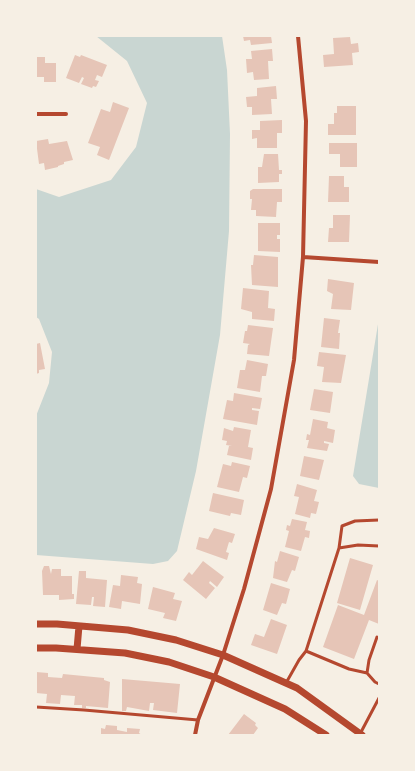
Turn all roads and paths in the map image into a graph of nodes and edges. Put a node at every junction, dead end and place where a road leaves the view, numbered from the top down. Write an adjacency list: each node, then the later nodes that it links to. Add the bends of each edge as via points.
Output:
1 (298, 36): 4 (street, via 306,121)
2 (36, 114): 3 (street)
3 (66, 114)
4 (303, 257): 5 (street); 15 (street, via 294,360 271,489)
5 (379, 262)
6 (379, 520): 8 (lane, via 355,521 342,526)
7 (379, 546): 8 (lane, via 358,545)
8 (339, 548): 14 (lane)
9 (36, 624): 10 (street)
10 (79, 626): 13 (street); 15 (street, via 128,630 176,640)
11 (379, 638): 16 (lane, via 369,660)
12 (36, 648): 13 (street)
13 (77, 649): 17 (street, via 125,653 169,662)
14 (306, 651): 16 (lane); 18 (lane)
15 (223, 655): 17 (street); 18 (street)
16 (367, 673): 19 (lane)
17 (214, 677): 24 (street); 27 (street, via 285,708)
18 (286, 683): 25 (street, via 316,701)
19 (379, 684)
20 (379, 698): 21 (lane)
21 (375, 706): 23 (lane); 25 (lane)
22 (36, 707): 24 (lane)
23 (379, 710)
24 (198, 720): 26 (street)
25 (360, 734)
26 (195, 735)
27 (326, 735)

